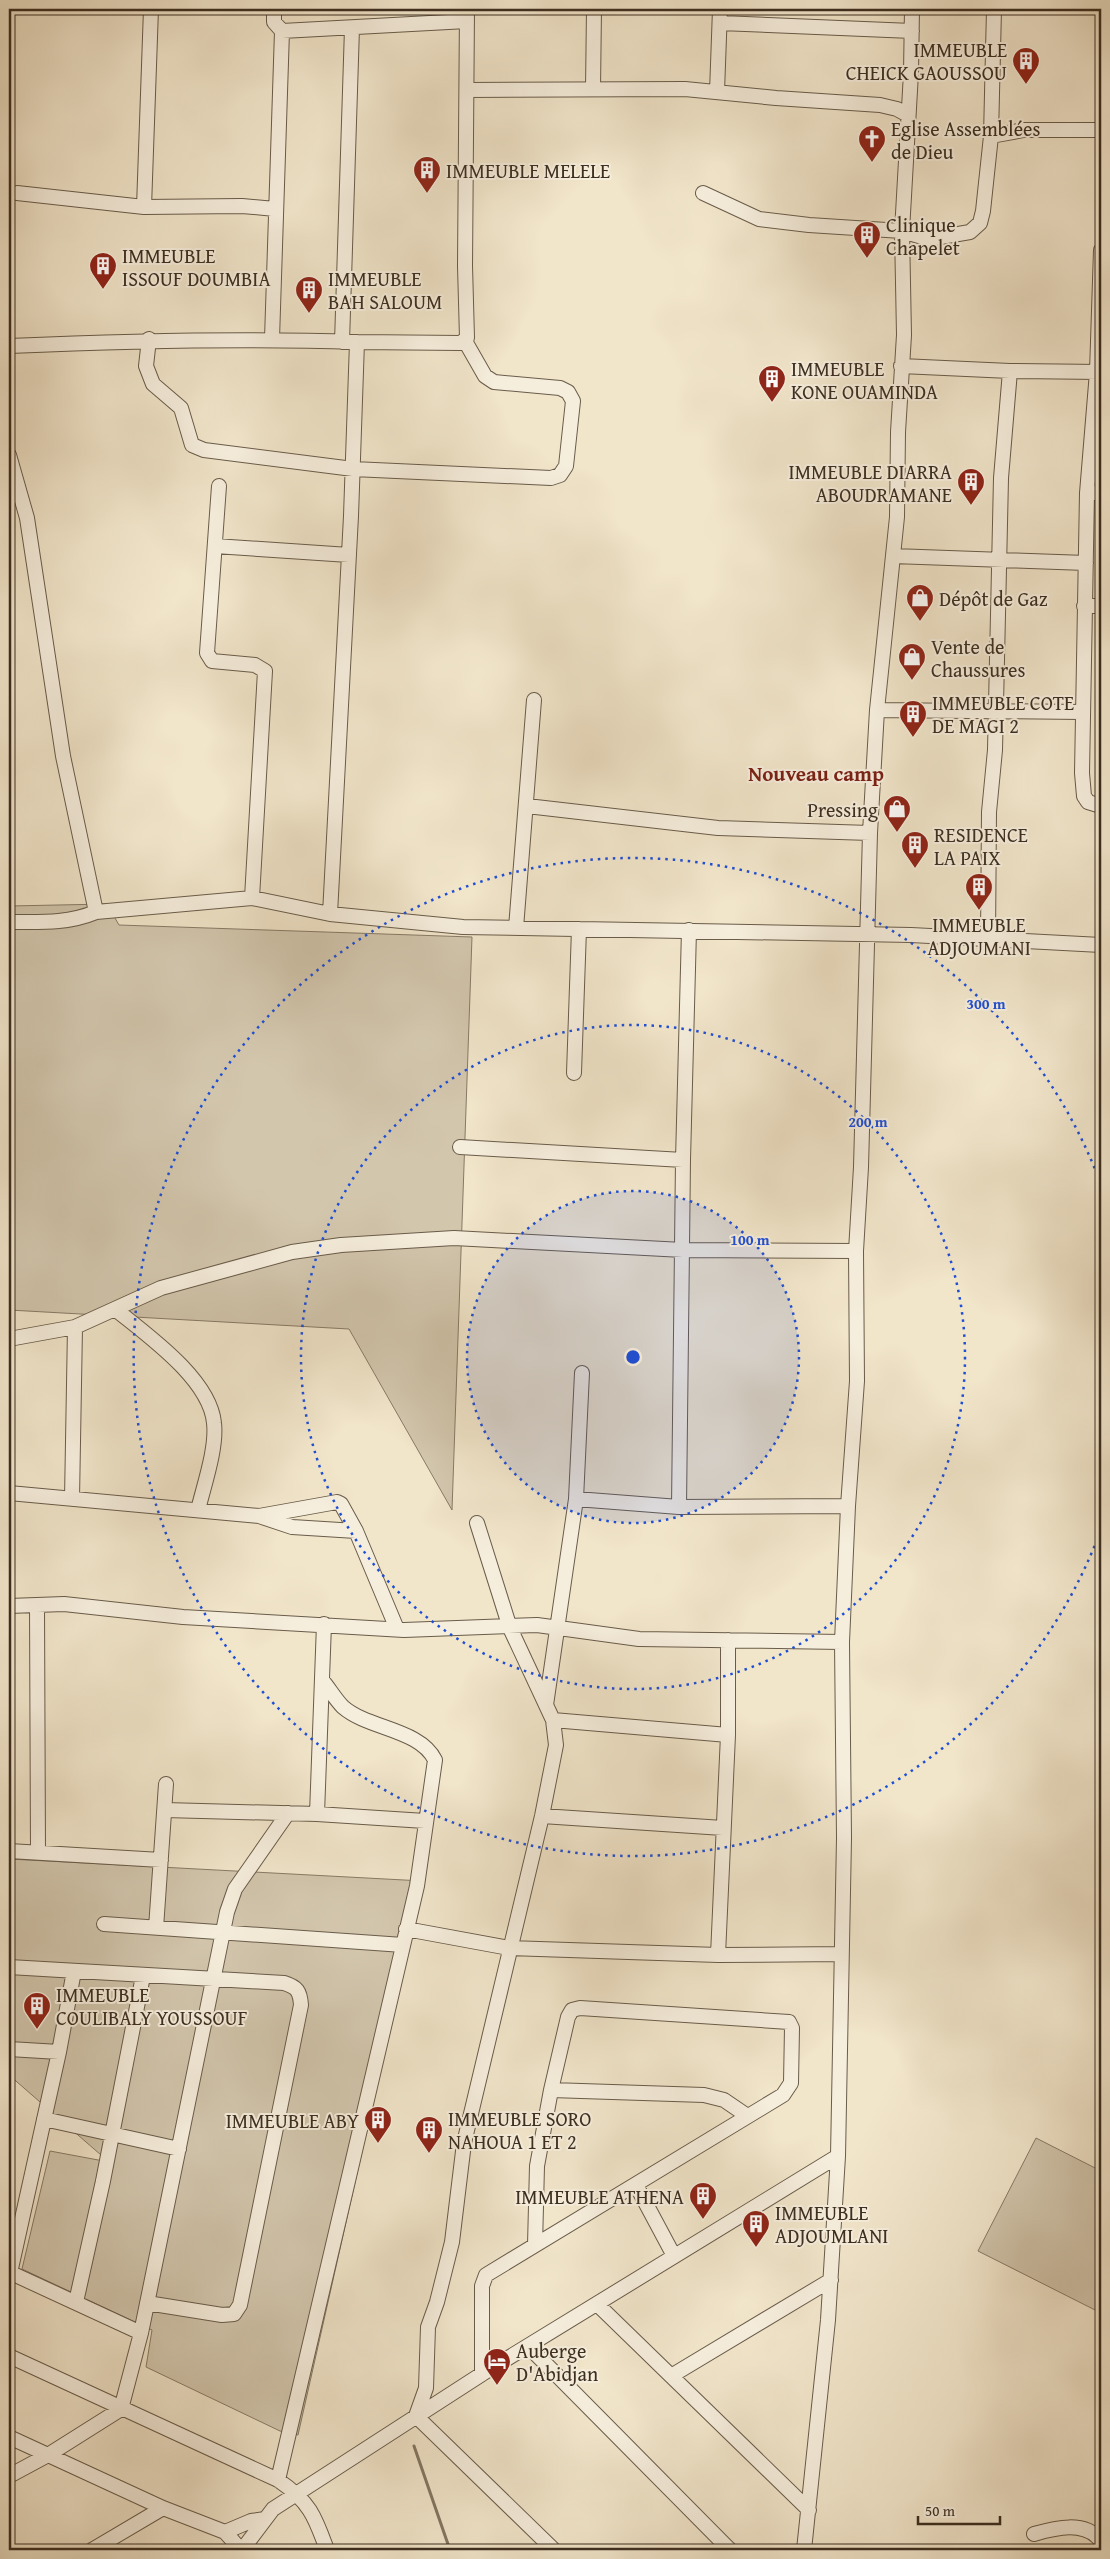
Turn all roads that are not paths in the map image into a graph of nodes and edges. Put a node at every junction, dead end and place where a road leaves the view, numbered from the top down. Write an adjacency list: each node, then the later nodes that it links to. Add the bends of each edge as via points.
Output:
1 (151, 9): 19 (street)
2 (274, 9): 9 (street, via 274,22)
3 (594, 9): 12 (street)
4 (912, 9): 10 (street)
5 (994, 9): 16 (street)
6 (467, 15): 8 (street); 11 (street)
7 (720, 16): 10 (street); 13 (street)
8 (352, 28): 9 (street); 26 (street)
9 (282, 31): 20 (street)
10 (912, 31): 14 (street)
11 (467, 90): 12 (street); 25 (street)
12 (593, 90): 13 (street)
13 (717, 92): 14 (street, via 880,105)
14 (908, 115): 21 (street)
15 (1101, 130): 16 (street, via 1024,130)
16 (991, 136): 21 (street, via 980,223 970,232 929,239)
17 (17, 193): 19 (street)
18 (703, 193): 21 (street, via 758,219)
19 (144, 208): 20 (street, via 242,206)
20 (275, 209): 24 (street)
21 (902, 231): 29 (street)
22 (1101, 250): 31 (street)
23 (149, 339): 24 (street); 28 (street); 33 (street, via 146,366 153,384 181,408 192,445 204,450 257,458)
24 (272, 339): 26 (street)
25 (465, 341): 27 (street); 33 (street, via 485,376 494,382 560,388 568,392 573,401 566,466 560,475 551,478)
26 (342, 342): 27 (street)
27 (357, 342): 33 (street)
28 (9, 346)
29 (901, 366): 30 (street); 38 (street)
30 (1010, 371): 31 (street); 39 (street)
31 (1099, 372): 35 (street)
32 (9, 455): 51 (street, via 26,518 63,756)
33 (353, 469): 37 (street)
34 (219, 486): 36 (street)
35 (1094, 493): 40 (street)
36 (215, 546): 37 (street); 50 (street, via 209,659 255,665 265,671)
37 (349, 555): 52 (street)
38 (893, 556): 39 (street); 44 (street)
39 (998, 561): 40 (street); 45 (street)
40 (1086, 563): 41 (street)
41 (1084, 606): 42 (street); 46 (street)
42 (1101, 606)
43 (534, 700): 47 (street)
44 (877, 710): 45 (street); 49 (street)
45 (995, 711): 46 (street); 58 (street)
46 (1082, 712): 48 (street, via 1084,796 1088,802)
47 (527, 806): 49 (street, via 718,828); 54 (street)
48 (1101, 806)
49 (870, 834): 57 (street)
50 (252, 898): 51 (street); 52 (street)
51 (96, 912): 53 (street, via 61,922)
52 (330, 914): 54 (street, via 463,927)
53 (9, 922)
54 (516, 928): 55 (street)
55 (579, 929): 56 (street); 60 (street)
56 (689, 930): 57 (street); 62 (street)
57 (868, 934): 58 (street); 64 (street)
58 (988, 939): 59 (street)
59 (1101, 946)
60 (574, 1073)
61 (460, 1147): 62 (street)
62 (683, 1160): 63 (street)
63 (683, 1250): 64 (street); 65 (street, via 454,1238 341,1245 292,1252 161,1288); 73 (street)
64 (856, 1251): 72 (street, via 857,1381)
65 (115, 1309): 66 (street); 74 (street, via 159,1344 204,1392 212,1408 215,1424 212,1447)
66 (75, 1327): 67 (street); 70 (street)
67 (9, 1339)
68 (582, 1373): 71 (street)
69 (9, 1493): 70 (street)
70 (72, 1499): 74 (street)
71 (576, 1499): 73 (street); 83 (street)
72 (848, 1506): 73 (street); 85 (street)
73 (679, 1507)
74 (198, 1510): 75 (street)
75 (259, 1516): 77 (street, via 292,1527); 77 (street, via 337,1502)
76 (477, 1523): 81 (street)
77 (356, 1531): 82 (street)
78 (37, 1605): 79 (street); 80 (street, via 64,1604 183,1617); 98 (street)
79 (9, 1606)
80 (324, 1624): 82 (street); 86 (street)
81 (510, 1628): 82 (street); 83 (street, via 537,1625); 87 (street)
82 (397, 1629)
83 (555, 1629): 84 (street, via 638,1639); 87 (street)
84 (728, 1640): 85 (street); 89 (street)
85 (842, 1642): 107 (street, via 844,1838)
86 (322, 1680): 93 (street); 95 (street, via 343,1707 366,1721 401,1733 432,1753 435,1760)
87 (546, 1705): 88 (street)
88 (553, 1720): 89 (street); 94 (street, via 556,1745)
89 (728, 1735): 96 (street)
90 (166, 1784): 91 (street)
91 (165, 1810): 92 (street); 99 (street)
92 (288, 1813): 93 (street); 103 (street, via 235,1889)
93 (317, 1814): 95 (street)
94 (542, 1816): 96 (street); 105 (street)
95 (425, 1821): 102 (street, via 417,1886)
96 (723, 1828): 106 (street)
97 (9, 1851): 98 (street)
98 (38, 1853): 99 (street)
99 (161, 1860): 101 (street)
100 (104, 1924): 101 (street)
101 (156, 1928): 103 (street)
102 (406, 1930): 104 (street); 105 (street)
103 (223, 1933): 104 (street); 111 (street)
104 (403, 1945): 138 (street)
105 (509, 1948): 106 (street); 134 (street, via 464,2143 452,2242 428,2327 426,2388)
106 (718, 1954): 107 (street)
107 (841, 1954): 119 (street)
108 (9, 1967): 109 (street)
109 (74, 1971): 110 (street); 113 (street)
110 (143, 1976): 111 (street); 117 (street)
111 (215, 1978): 118 (street); 126 (street, via 294,1986 300,1994 301,2005 240,2305 234,2314 222,2315)
112 (9, 2049): 113 (street)
113 (59, 2052): 116 (street)
114 (551, 2090): 115 (street, via 704,2095 724,2100); 115 (street, via 572,2010 789,2022 792,2028 792,2064 788,2090); 121 (street, via 537,2166)
115 (746, 2115): 120 (street)
116 (44, 2119): 117 (street); 123 (street)
117 (112, 2134): 118 (street); 125 (street)
118 (179, 2149): 126 (street)
119 (838, 2156): 122 (street); 124 (street)
120 (636, 2185): 121 (street); 122 (street)
121 (535, 2245): 131 (street, via 483,2280)
122 (674, 2256): 127 (street)
123 (9, 2272): 125 (street)
124 (831, 2280): 132 (street); 141 (street)
125 (76, 2302): 128 (street)
126 (147, 2303): 128 (street)
127 (597, 2304): 129 (street); 132 (street)
128 (141, 2334): 133 (street)
129 (528, 2346): 131 (street); 150 (street)
130 (9, 2356): 133 (street)
131 (482, 2374): 134 (street)
132 (671, 2376): 141 (street)
133 (121, 2409): 136 (street); 138 (street)
134 (416, 2416): 139 (street); 149 (street)
135 (9, 2437): 136 (street)
136 (48, 2455): 137 (street); 140 (street)
137 (9, 2476)
138 (278, 2480): 139 (street)
139 (298, 2494): 142 (street, via 273,2509); 148 (street, via 315,2517)
140 (163, 2508): 143 (street); 146 (street)
141 (809, 2510): 151 (street)
142 (265, 2520): 143 (street, via 251,2521); 147 (street)
143 (225, 2532): 147 (street)
144 (1034, 2534): 145 (street, via 1060,2527 1084,2528)
145 (1101, 2541)
146 (92, 2550)
147 (242, 2550)
148 (327, 2550)
149 (554, 2550)
150 (730, 2550)
151 (804, 2550)

